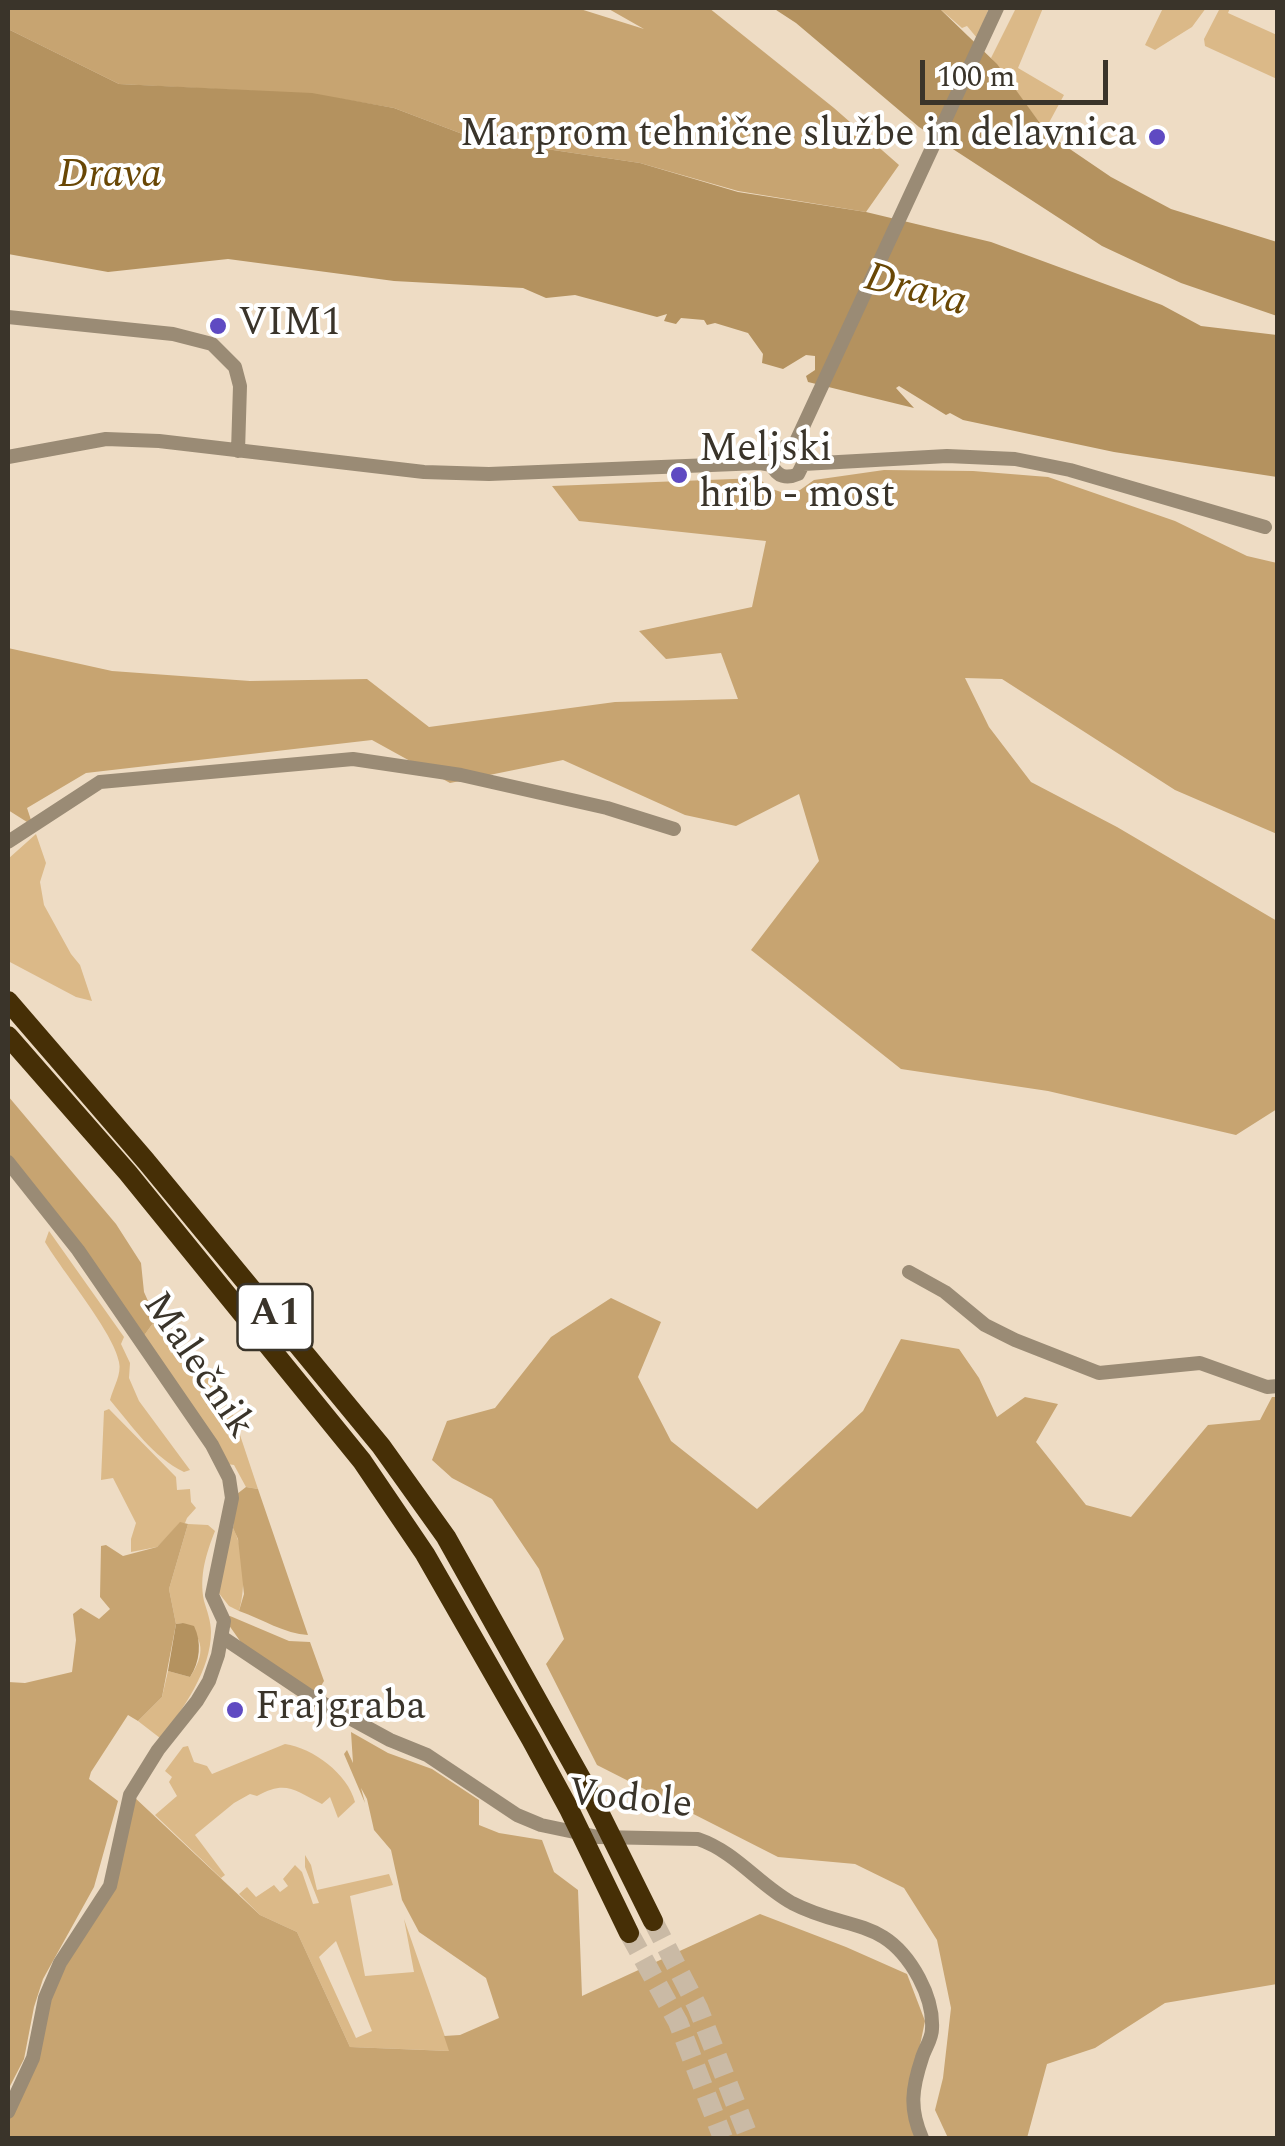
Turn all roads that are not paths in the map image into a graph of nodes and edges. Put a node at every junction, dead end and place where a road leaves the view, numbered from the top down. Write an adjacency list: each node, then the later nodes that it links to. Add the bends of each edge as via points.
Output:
1 (996, 9): 3 (street)
2 (8, 317): 4 (street, via 212,344 234,366 240,386)
3 (794, 446): 6 (street); 7 (street, via 778,449)
4 (238, 451): 5 (street, via 106,440); 7 (street, via 489,474)
5 (8, 457)
6 (803, 464): 7 (street, via 787,477); 8 (street, via 1014,459)
7 (772, 465)
8 (1266, 527)
9 (674, 829): 10 (street, via 461,775 352,759 100,782)
10 (8, 842)
11 (8, 1001): 17 (highway, A1, via 381,1446 446,1537)
12 (8, 1036): 18 (highway, A1, via 362,1461 426,1554 560,1791)
13 (8, 1162): 16 (street, Malečnik, via 78,1250 222,1462 232,1498 212,1595 224,1621)
14 (909, 1272): 15 (street, via 1014,1340 1099,1373 1200,1363)
15 (1278, 1386)
16 (222, 1637): 19 (street, via 209,1681 130,1795 110,1886 60,1964 45,1998 33,2058); 20 (street, Vodole, via 313,1698 427,1755 516,1815 598,1837 698,1839 748,1866 790,1902 884,1936 905,1953 932,2012 932,2034 913,2086 912,2114)
17 (653, 1921)
18 (629, 1932)
19 (8, 2112)
20 (922, 2138)

